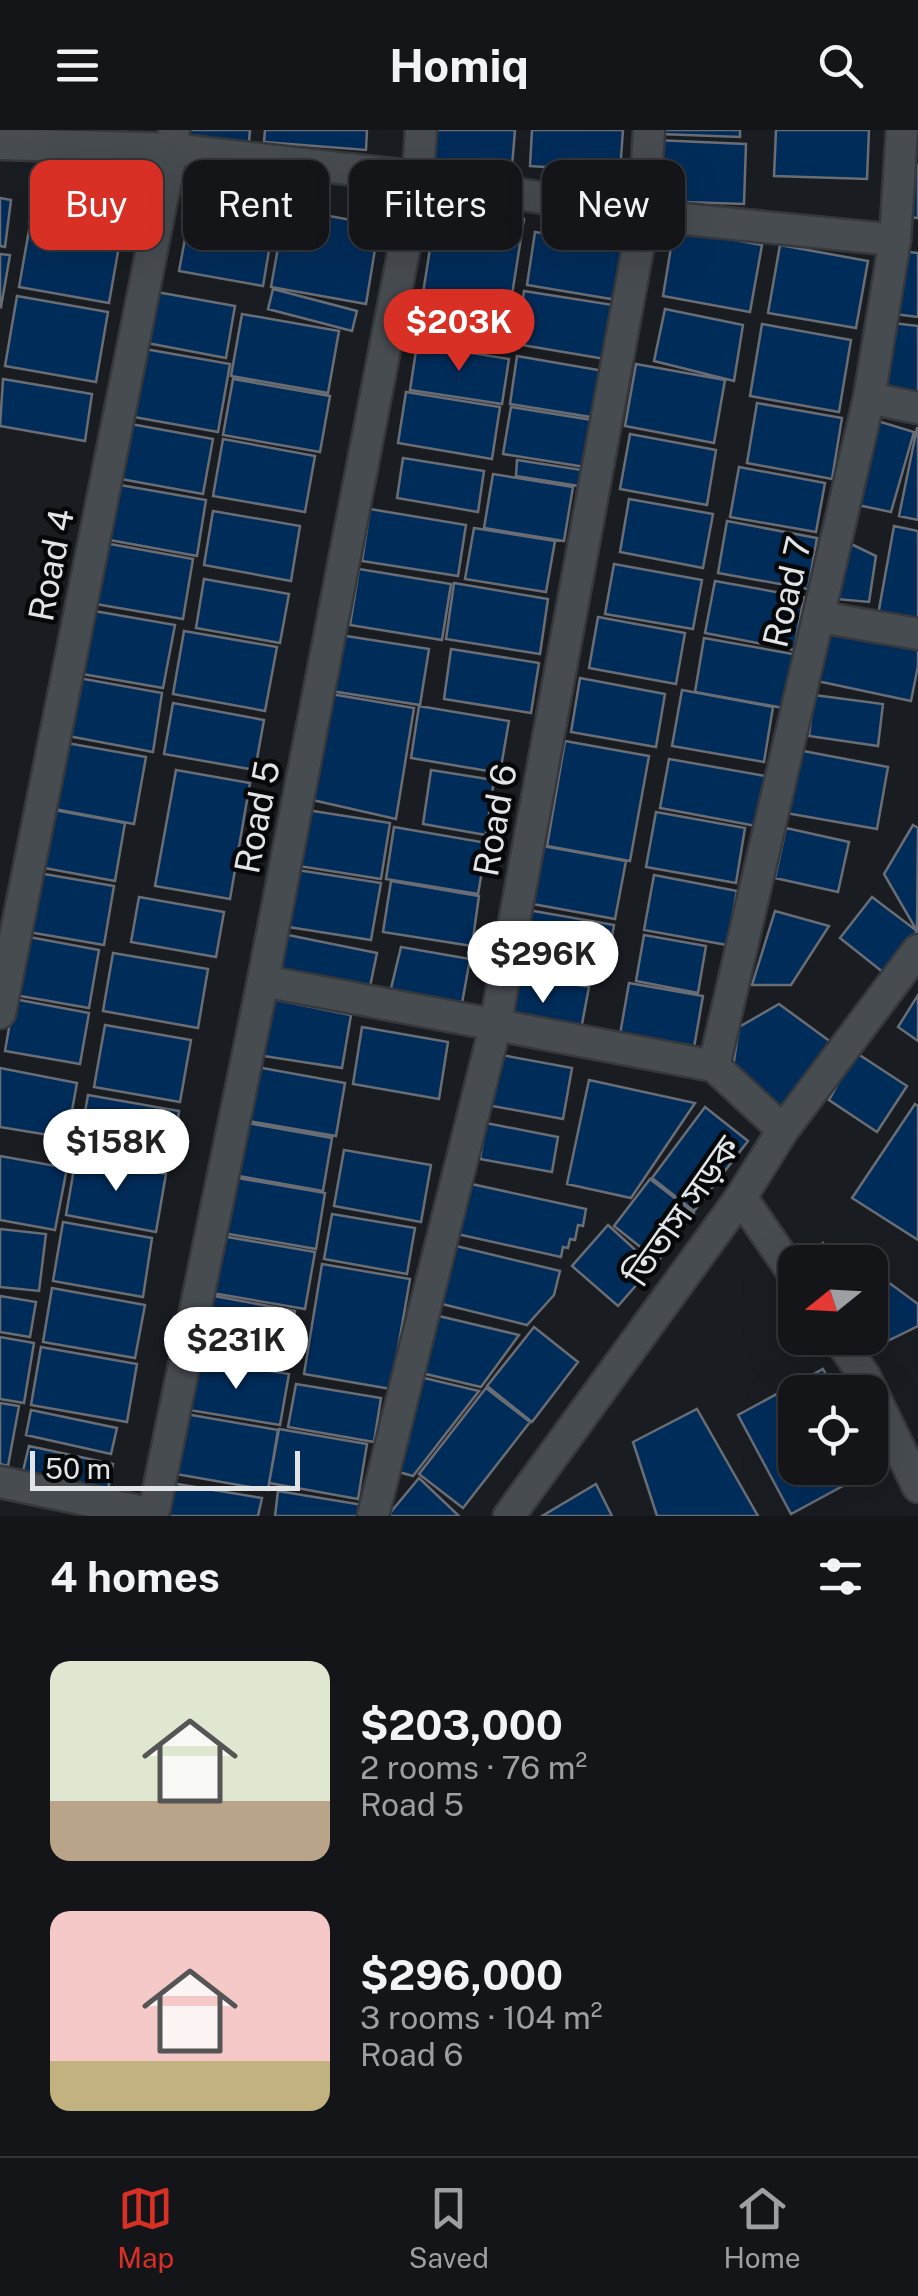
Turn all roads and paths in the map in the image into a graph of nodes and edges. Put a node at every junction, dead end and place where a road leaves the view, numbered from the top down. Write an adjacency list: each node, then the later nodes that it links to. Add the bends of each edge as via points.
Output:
1 (421, 130): 6 (street, Road 5)
2 (650, 130): 7 (street, Road 6)
3 (902, 130): 10 (street, Road 7)
4 (173, 140): 5 (street); 8 (street); 19 (street, Road 4)
5 (0, 144)
6 (419, 160)
7 (648, 160)
8 (349, 166)
9 (685, 219): 10 (street)
10 (895, 240): 13 (street, Road 7)
11 (404, 250): 18 (street, Road 5)
12 (638, 250): 20 (street, Road 6)
13 (869, 398): 14 (street); 15 (street, Road 7)
14 (918, 408)
15 (820, 617): 16 (street); 21 (street, Road 7)
16 (918, 634)
17 (918, 950): 22 (street, তিতাস সড়ক)
18 (263, 981): 20 (street); 28 (street, Road 5)
19 (0, 1014)
20 (495, 1026): 21 (street); 29 (street, Road 6)
21 (714, 1066): 22 (street)
22 (783, 1130): 23 (street, তিতাস সড়ক)
23 (740, 1198): 24 (street); 30 (street, তিতাস সড়ক)
24 (778, 1252)
25 (850, 1355): 27 (street)
26 (0, 1482): 28 (street)
27 (918, 1488)
28 (153, 1515)
29 (372, 1516)
30 (508, 1516)

